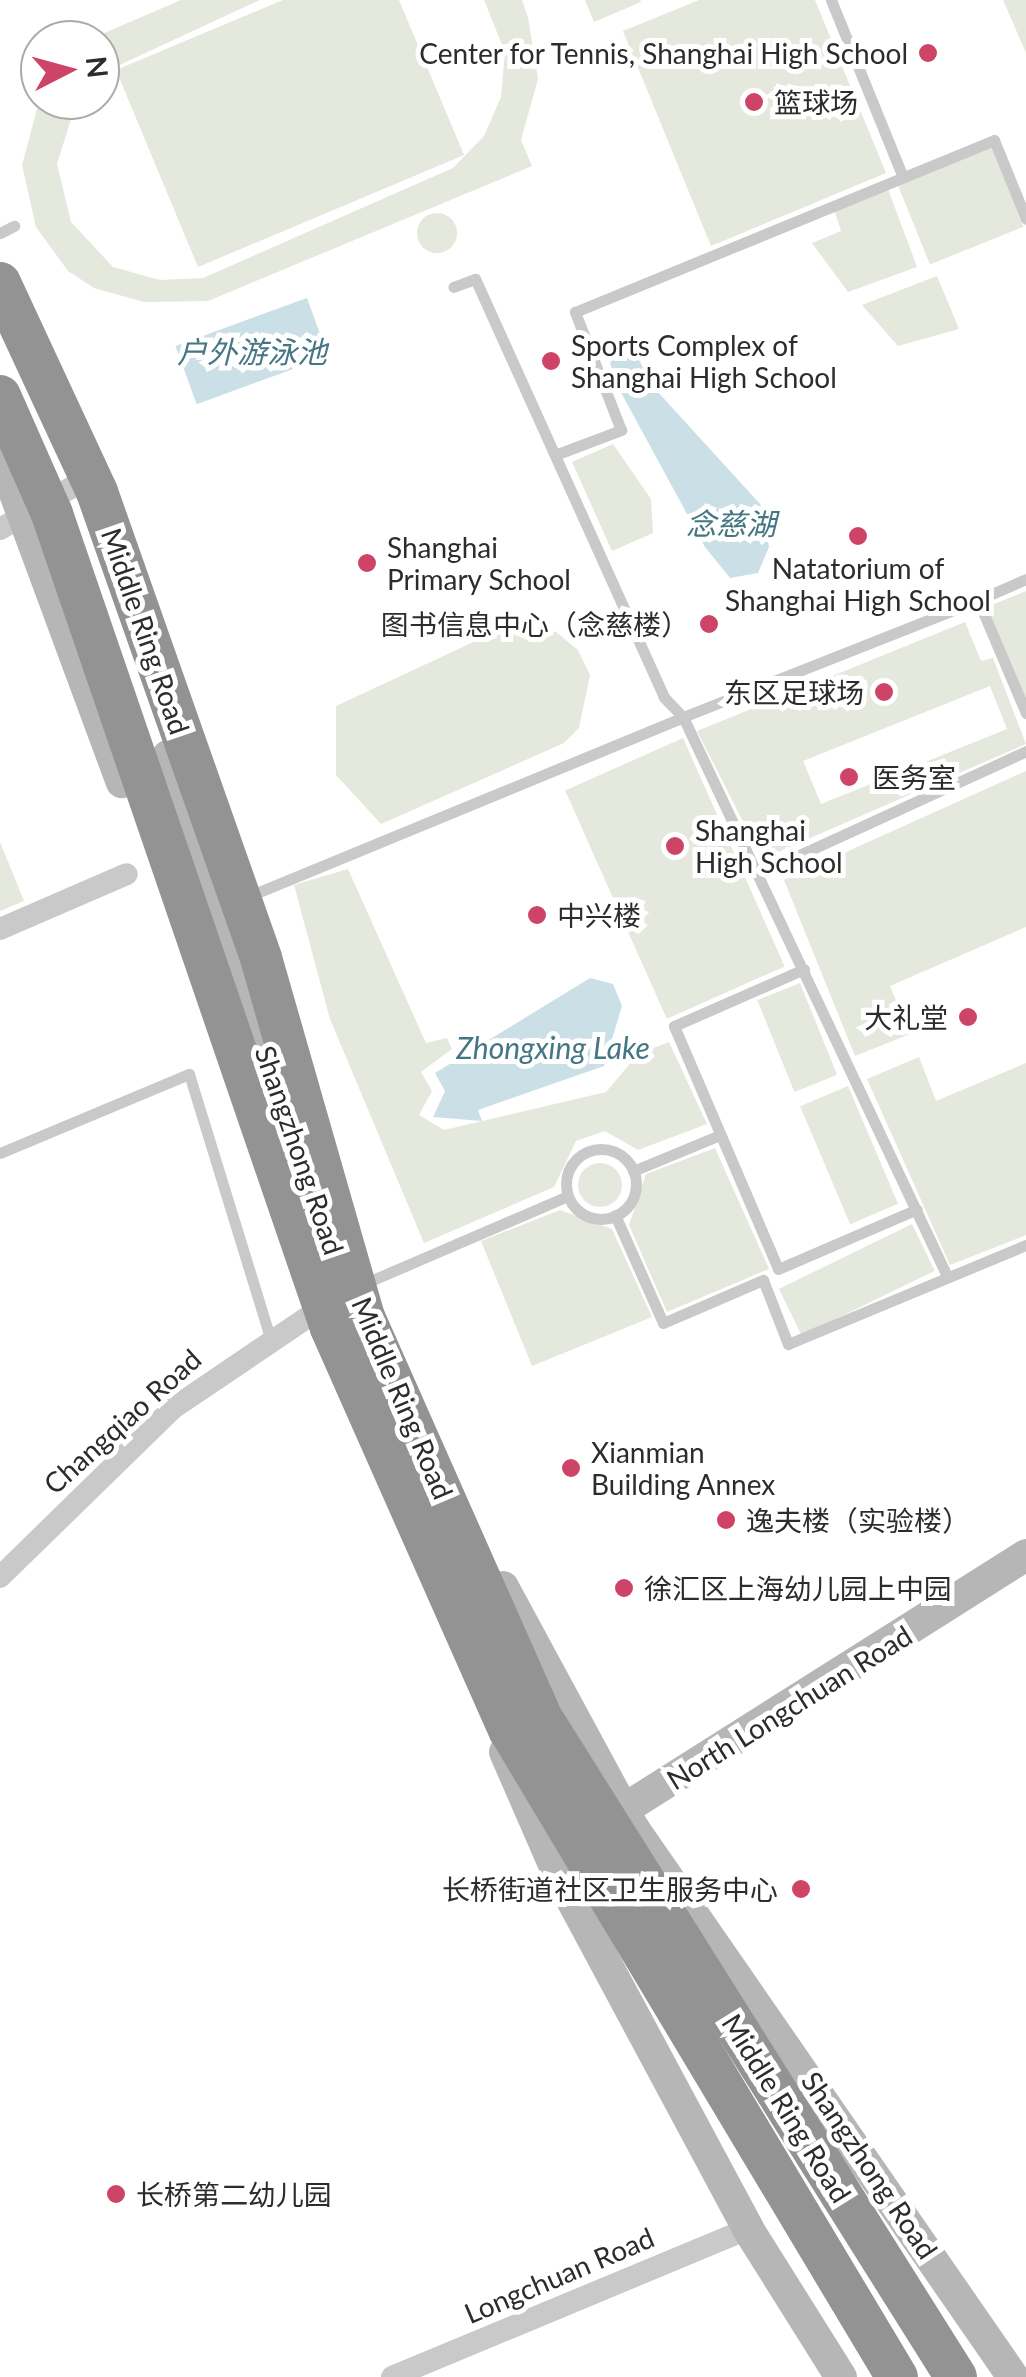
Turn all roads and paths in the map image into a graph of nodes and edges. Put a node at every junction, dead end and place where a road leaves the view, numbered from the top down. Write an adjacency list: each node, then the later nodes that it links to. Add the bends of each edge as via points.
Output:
1 (831, 0): 2 (lane)
2 (902, 175): 3 (lane, via 994,140); 11 (lane, via 575,312 621,430)
3 (1026, 219)
4 (14, 226): 5 (lane)
5 (0, 233)
6 (0, 283): 44 (highway, Middle Ring Road, bridge, via 96,492 208,809 364,1317 543,1720)
7 (453, 287): 11 (lane, via 474,279)
8 (0, 318): 12 (main road, Shangzhong Road)
9 (0, 396): 43 (highway, Middle Ring Road, bridge, via 52,514 331,1328 510,1731)
10 (0, 453): 13 (main road, Shangzhong Road)
11 (555, 455): 17 (lane, via 664,696)
12 (76, 485): 13 (street); 21 (main road, Shangzhong Road)
13 (13, 521): 33 (main road, Shangzhong Road)
14 (1026, 579): 15 (lane)
15 (978, 600): 16 (lane); 17 (lane)
16 (1026, 713)
17 (683, 717): 19 (lane); 21 (lane)
18 (1026, 752): 19 (lane)
19 (760, 872): 23 (lane)
20 (127, 874): 22 (street)
21 (219, 908): 32 (main road, Shangzhong Road)
22 (0, 929)
23 (804, 970): 24 (lane, via 674,1026); 28 (lane)
24 (720, 1134): 26 (lane); 28 (lane, via 778,1270)
25 (0, 1153): 34 (lane, via 189,1074)
26 (633, 1171): 27 (lane, via 614,1151 591,1150 572,1162); 29 (lane, via 632,1200)
27 (568, 1196): 29 (lane, via 582,1213); 32 (lane)
28 (916, 1209): 31 (lane)
29 (615, 1216): 31 (lane, via 662,1323 762,1280 788,1344)
30 (1026, 1245): 31 (lane)
31 (947, 1276)
32 (348, 1292): 33 (street, Changqiao Road); 38 (main road, Shangzhong Road, via 367,1345)
33 (316, 1310): 34 (street, Changqiao Road); 39 (main road, Shangzhong Road)
34 (270, 1338): 36 (street, Changqiao Road, via 172,1409)
35 (1026, 1555): 38 (main road, North Longchuan Road)
36 (0, 1577)
37 (1026, 1580): 38 (main road, North Longchuan Road)
38 (629, 1820): 39 (main road, North Longchuan Road); 45 (main road, Shangzhong Road)
39 (553, 1864): 40 (main road, Shangzhong Road)
40 (748, 2229): 41 (street, Longchuan Road); 42 (main road, Shangzhong Road)
41 (392, 2377)
42 (841, 2377)
43 (897, 2377)
44 (956, 2377)
45 (1013, 2377)

